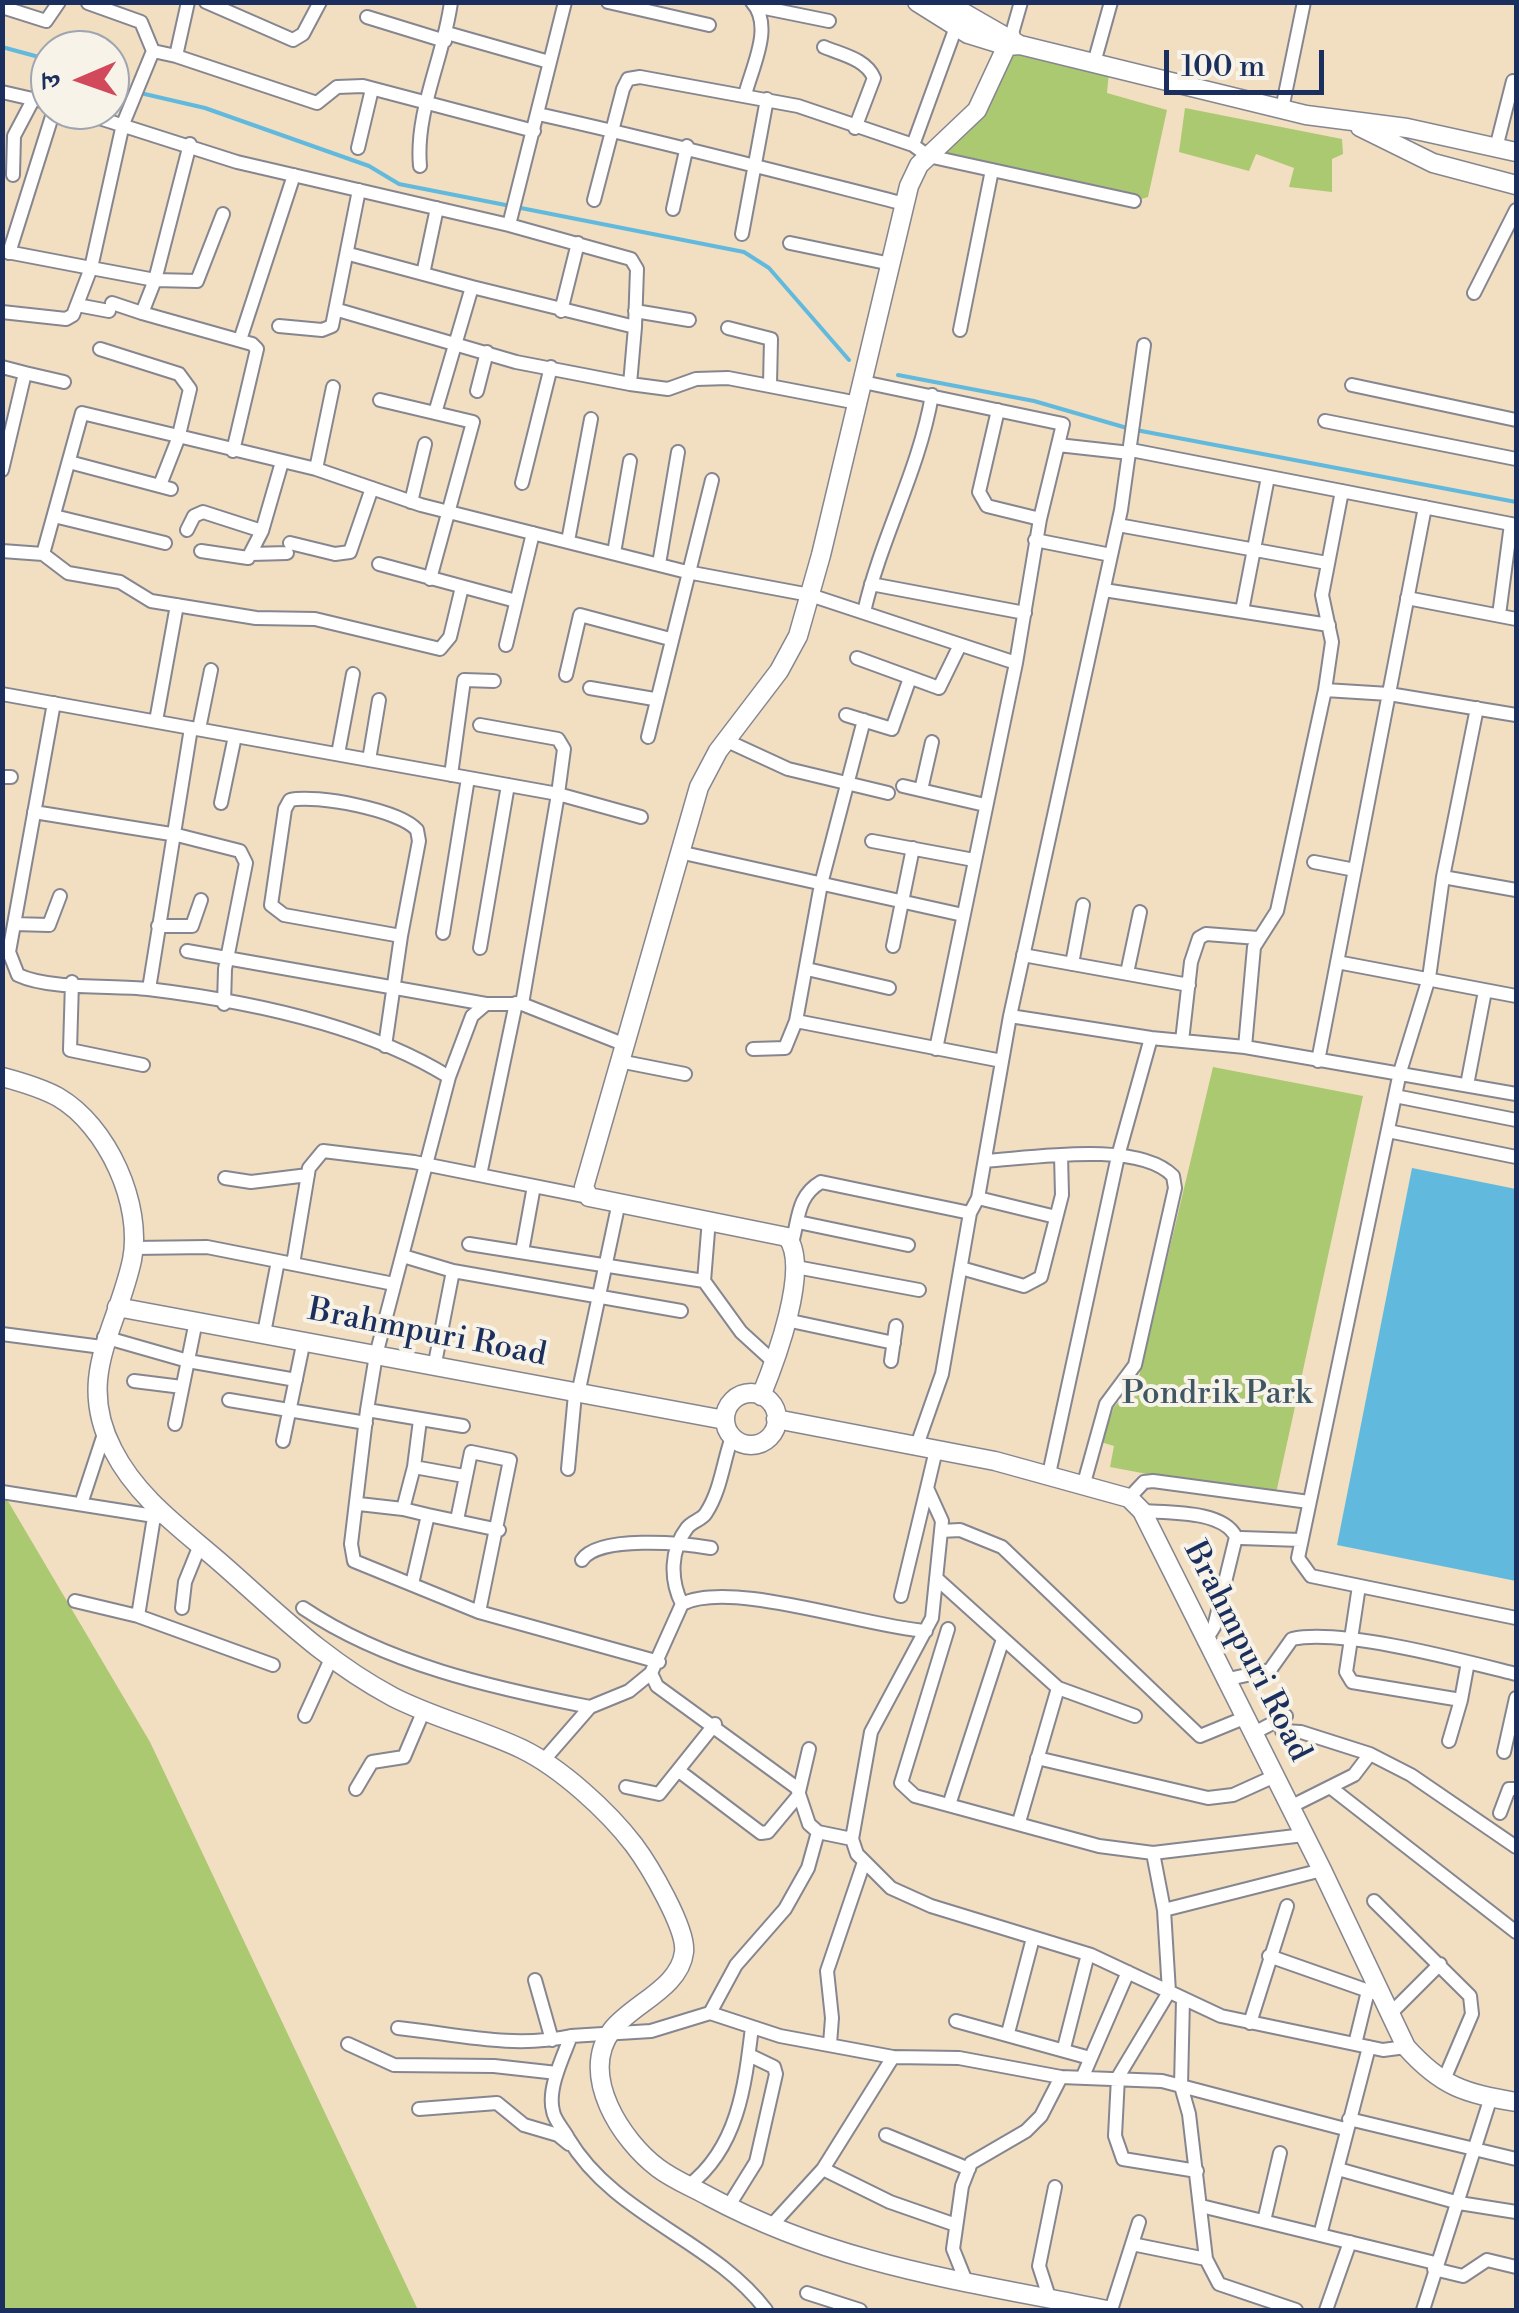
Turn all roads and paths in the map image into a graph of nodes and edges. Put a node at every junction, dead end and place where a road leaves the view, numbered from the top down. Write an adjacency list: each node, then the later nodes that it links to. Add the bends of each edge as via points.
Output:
1 (59, 2): 15 (street, via 46,21)
2 (188, 2): 24 (street)
3 (206, 2): 4 (street, via 293,40)
4 (320, 2)
5 (451, 2): 20 (street)
6 (564, 2): 25 (street)
7 (608, 2): 18 (street)
8 (917, 2): 19 (street)
9 (946, 2): 21 (street)
10 (1022, 2): 21 (street)
11 (1111, 2): 26 (street)
12 (1304, 2): 36 (street)
13 (88, 3): 23 (street, via 141,22)
14 (753, 4): 17 (street); 30 (street, via 762,29)
15 (2, 7)
16 (368, 17): 20 (street)
17 (830, 21)
18 (709, 25)
19 (956, 27): 21 (street); 49 (street)
20 (446, 37): 25 (street); 33 (street)
21 (1013, 43): 26 (street); 49 (street, via 978,110)
22 (824, 47): 40 (street, via 872,72)
23 (153, 51): 24 (street); 35 (street)
24 (176, 56): 28 (street, via 317,103 337,87)
25 (549, 62): 37 (street)
26 (1094, 63): 36 (street)
27 (1513, 81): 48 (street)
28 (372, 88): 33 (street); 47 (street)
29 (2, 92): 31 (street)
30 (744, 95): 32 (street); 44 (street, via 664,79 628,80)
31 (30, 97)
32 (767, 99): 40 (street); 51 (street)
33 (427, 105): 43 (street); 52 (street, via 418,133)
34 (30, 106): 54 (street, via 14,136)
35 (130, 107)
36 (1282, 108): 38 (street)
37 (538, 114): 43 (street); 44 (street)
38 (1355, 124): 48 (street); 57 (street, via 1433,163)
39 (130, 126): 45 (street)
40 (855, 128): 49 (street)
41 (48, 130): 56 (street)
42 (122, 130): 73 (street)
43 (534, 130): 66 (street)
44 (614, 131): 46 (street); 59 (street)
45 (190, 144): 55 (street); 75 (street)
46 (687, 146): 51 (street); 63 (street)
47 (358, 148)
48 (1496, 148): 50 (street)
49 (921, 150): 53 (street); 61 (street)
50 (1516, 152)
51 (758, 164): 61 (street); 67 (street)
52 (420, 166)
53 (992, 170): 60 (street); 88 (street)
54 (8, 174): 56 (street)
55 (294, 174): 58 (street); 89 (street)
56 (34, 180): 70 (street)
57 (1516, 185)
58 (359, 190): 62 (street); 71 (street)
59 (594, 200)
60 (1134, 201)
61 (905, 204): 72 (street)
62 (438, 208): 66 (street); 74 (street)
63 (672, 208)
64 (1516, 210): 77 (street)
65 (223, 214): 75 (street, via 197,281)
66 (511, 218): 68 (street)
67 (742, 234)
68 (578, 243): 80 (street); 81 (street, via 631,259 637,269)
69 (790, 244): 72 (street)
70 (6, 252): 73 (street)
71 (348, 254): 74 (street); 79 (street)
72 (891, 264): 97 (street)
73 (91, 268): 75 (street); 78 (street)
74 (423, 274): 76 (street)
75 (155, 280): 83 (street)
76 (472, 287): 80 (street); 90 (street)
77 (1474, 293)
78 (77, 304): 82 (street, via 73,315 60,320); 83 (street)
79 (338, 310): 85 (street, via 327,330); 90 (street)
80 (562, 310): 86 (street)
81 (635, 311): 84 (street); 86 (street)
82 (2, 312)
83 (142, 313): 89 (street)
84 (690, 320)
85 (279, 326)
86 (634, 327): 99 (street)
87 (728, 328): 100 (street, via 771,339)
88 (960, 330)
89 (240, 340): 116 (street, via 252,344 258,359)
90 (457, 345): 93 (street); 108 (street)
91 (1144, 345): 115 (street)
92 (100, 349): 112 (street, via 186,382)
93 (487, 352): 95 (street); 103 (street)
94 (2, 367): 96 (street)
95 (551, 367): 99 (street); 126 (street)
96 (25, 373): 98 (street); 123 (street)
97 (864, 378): 104 (street); 106 (street)
98 (64, 382)
99 (630, 384): 100 (street, via 668,390 713,377)
100 (770, 384): 106 (street)
101 (1352, 386): 110 (street)
102 (333, 387): 122 (street)
103 (477, 392)
104 (932, 395): 107 (street); 154 (street, via 914,472)
105 (380, 400): 108 (street)
106 (858, 403): 157 (street)
107 (998, 410): 114 (street, via 1064,424); 133 (street, via 981,501)
108 (435, 413): 131 (street, via 473,422)
109 (592, 419): 140 (street)
110 (1516, 420)
111 (1325, 421): 118 (street)
112 (178, 439): 116 (street); 120 (street, via 166,487); 120 (street, via 82,413)
113 (426, 444): 129 (street)
114 (1058, 446): 115 (street); 133 (street)
115 (1131, 448): 124 (street); 135 (street)
116 (233, 451): 121 (street)
117 (678, 452): 150 (street)
118 (1516, 459)
119 (630, 461): 145 (street)
120 (69, 462): 132 (street)
121 (282, 462): 122 (street); 137 (street)
122 (316, 469): 127 (street)
123 (2, 470)
124 (1268, 477): 128 (street); 142 (street)
125 (712, 480): 152 (street)
126 (522, 483)
127 (372, 488): 129 (street); 147 (street, via 350,552 289,548)
128 (1342, 491): 130 (street); 151 (street)
129 (412, 502): 131 (street)
130 (1424, 507): 134 (street); 158 (street)
131 (447, 512): 138 (street); 153 (street)
132 (54, 516): 141 (street); 146 (street)
133 (1040, 519): 139 (street)
134 (1514, 524): 164 (street)
135 (1118, 525): 142 (street); 148 (street)
136 (187, 530): 137 (street, via 204,512)
137 (262, 531): 147 (street)
138 (533, 532): 140 (street); 159 (street)
139 (1035, 540): 148 (street); 163 (street)
140 (568, 541): 145 (street)
141 (165, 543)
142 (1253, 550): 151 (street); 161 (street)
143 (2, 551): 146 (street)
144 (201, 551): 147 (street, via 240,560)
145 (614, 553): 150 (street)
146 (44, 554): 160 (street, via 68,573 120,582 143,599)
147 (251, 554)
148 (1112, 555): 156 (street)
149 (379, 564): 153 (street)
150 (658, 564): 152 (street)
151 (1327, 564): 166 (street, via 1322,608)
152 (688, 572): 157 (street); 167 (street)
153 (430, 579): 155 (street)
154 (871, 584): 162 (street); 163 (street)
155 (462, 587): 159 (street); 160 (street, via 450,638 440,649 316,619)
156 (1104, 590): 161 (street); 234 (street)
157 (810, 595): 162 (street); 193 (street, via 779,671)
158 (1407, 598): 164 (street); 180 (street)
159 (516, 601): 169 (street)
160 (177, 606): 188 (street)
161 (1242, 611): 166 (street)
162 (864, 612): 168 (street)
163 (1025, 612): 171 (street)
164 (1499, 615): 165 (street)
165 (1516, 618)
166 (1329, 624): 178 (street)
167 (670, 639): 174 (street, via 580,615); 181 (street)
168 (960, 644): 171 (street); 175 (street, via 941,688)
169 (506, 646)
170 (857, 658): 175 (street)
171 (1016, 663): 206 (street)
172 (211, 670): 190 (street)
173 (353, 674): 195 (street)
174 (566, 675)
175 (910, 678): 187 (street, via 894,728)
176 (494, 681): 197 (street, via 464,680)
177 (590, 688): 181 (street)
178 (1326, 690): 180 (street); 229 (street, via 1277,911)
179 (2, 694): 183 (street)
180 (1389, 694): 184 (street); 215 (street)
181 (654, 699): 192 (street)
182 (379, 700): 196 (street)
183 (54, 703): 188 (street); 207 (street)
184 (1476, 708): 186 (street); 216 (street)
185 (846, 714): 187 (street)
186 (1516, 716)
187 (864, 720): 199 (street)
188 (156, 722): 190 (street)
189 (480, 725): 204 (street, via 558,738 564,749)
190 (195, 728): 191 (street); 209 (street)
191 (235, 736): 195 (street); 205 (street)
192 (648, 737)
193 (726, 740): 199 (street, via 788,769); 212 (street, via 699,787)
194 (932, 742): 202 (street)
195 (338, 754): 196 (street)
196 (368, 760): 197 (street)
197 (451, 775): 198 (street)
198 (468, 778): 200 (street); 227 (street)
199 (846, 784): 203 (street); 217 (street)
200 (508, 785): 204 (street); 231 (street)
201 (903, 786): 202 (street)
202 (921, 790): 206 (street)
203 (888, 793)
204 (558, 794): 208 (street); 251 (street)
205 (221, 804)
206 (985, 805): 213 (street)
207 (34, 812): 209 (street); 225 (street)
208 (642, 817)
209 (175, 834): 226 (street); 235 (street, via 234,848 244,857)
210 (872, 841): 211 (street)
211 (914, 848): 213 (street); 221 (street)
212 (679, 852): 217 (street); 260 (street)
213 (974, 860): 224 (street)
214 (1314, 862): 215 (street)
215 (1355, 870): 236 (street)
216 (1443, 877): 218 (street); 241 (street)
217 (821, 884): 221 (street); 238 (street)
218 (1516, 890)
219 (60, 896): 225 (street, via 49,925)
220 (201, 900): 226 (street, via 192,926)
221 (902, 902): 224 (street); 230 (street)
222 (1082, 905): 237 (street)
223 (1140, 912): 240 (street)
224 (963, 915): 258 (street)
225 (14, 924): 233 (street)
226 (158, 926): 246 (street)
227 (443, 932)
228 (400, 936): 228 (street, via 276,911 270,899 290,800 399,816 417,830); 244 (street)
229 (1258, 938): 243 (street, via 1199,938); 257 (street)
230 (893, 946)
231 (480, 948)
232 (187, 950): 235 (street)
233 (6, 951): 239 (street)
234 (1024, 955): 237 (street); 252 (street)
235 (229, 956): 244 (street); 249 (street)
236 (1337, 962): 241 (street); 262 (street)
237 (1072, 964): 240 (street)
238 (806, 969): 245 (street); 253 (street)
239 (7, 970): 242 (street, via 26,979)
240 (1127, 974): 243 (street)
241 (1429, 978): 247 (street); 264 (street)
242 (72, 982): 246 (street); 263 (street, via 70,1050)
243 (1189, 984): 255 (street)
244 (395, 985): 250 (street); 256 (street)
245 (888, 988)
246 (149, 989): 249 (street)
247 (1485, 990): 248 (street); 268 (street)
248 (1516, 996)
249 (224, 1004): 256 (street)
250 (486, 1004): 251 (street); 267 (street, via 472,1016)
251 (519, 1004): 260 (street); 278 (street)
252 (1010, 1016): 254 (street); 261 (street)
253 (796, 1021): 258 (street); 259 (street, via 785,1048)
254 (1151, 1038): 255 (street); 274 (street)
255 (1182, 1041): 257 (street)
256 (385, 1046): 267 (street, via 413,1054)
257 (1245, 1047): 262 (street)
258 (936, 1048): 261 (street)
259 (753, 1049)
260 (621, 1052): 265 (street); 282 (street, via 586,1178)
261 (1002, 1061): 276 (street)
262 (1318, 1061): 264 (street)
263 (144, 1065)
264 (1400, 1072): 268 (street); 270 (street)
265 (686, 1074)
266 (2, 1077): 292 (street, via 61,1099 98,1135 122,1179)
267 (449, 1077): 277 (street)
268 (1467, 1085): 269 (street)
269 (1516, 1094)
270 (1395, 1096): 271 (street); 272 (street)
271 (1516, 1120)
272 (1388, 1131): 275 (street); 343 (street)
273 (1061, 1155): 274 (street); 276 (street); 286 (street)
274 (1118, 1156): 338 (street); 340 (street, via 1164,1168 1175,1188 1135,1365 1106,1404)
275 (1516, 1157)
276 (985, 1160): 283 (street)
277 (428, 1165): 278 (street); 279 (street, via 324,1151); 294 (street)
278 (480, 1175): 281 (street)
279 (308, 1176): 280 (street); 295 (street)
280 (224, 1178)
281 (534, 1186): 282 (street); 293 (street)
282 (589, 1197): 284 (street)
283 (978, 1198): 285 (street); 286 (street)
284 (619, 1202): 287 (street); 296 (street)
285 (970, 1213): 288 (street, via 822,1182 806,1191); 298 (street)
286 (1056, 1217): 298 (street, via 1033,1284)
287 (709, 1219): 289 (street); 300 (street)
288 (798, 1222): 289 (street); 291 (street)
289 (792, 1243): 297 (street)
290 (470, 1244): 293 (street)
291 (908, 1245)
292 (134, 1248): 295 (street, via 207,1247); 304 (street)
293 (522, 1252): 296 (street)
294 (402, 1256): 299 (street); 301 (street)
295 (285, 1262): 301 (street); 309 (street)
296 (605, 1265): 300 (street); 303 (street)
297 (796, 1267): 302 (street); 306 (street)
298 (961, 1268): 334 (street, via 942,1374)
299 (453, 1271): 303 (street); 318 (street)
300 (704, 1281): 317 (street, via 715,1302)
301 (394, 1284): 314 (street)
302 (919, 1290)
303 (600, 1294): 305 (street); 322 (street)
304 (117, 1307): 307 (street, Brahmpuri Road); 312 (street)
305 (681, 1311)
306 (786, 1320): 313 (street); 317 (street)
307 (196, 1321): 309 (street, Brahmpuri Road); 315 (street)
308 (896, 1326): 313 (street)
309 (264, 1333): 311 (street, Brahmpuri Road)
310 (2, 1334): 312 (street)
311 (304, 1340): 314 (street, Brahmpuri Road); 319 (street)
312 (103, 1342): 315 (street); 332 (street, via 98,1411)
313 (894, 1342): 316 (street)
314 (376, 1354): 318 (street, Brahmpuri Road); 326 (street)
315 (188, 1361): 319 (street); 321 (street)
316 (891, 1361)
317 (775, 1363): 323 (street)
318 (434, 1368): 322 (street, Brahmpuri Road)
319 (296, 1380): 325 (street)
320 (134, 1381): 321 (street)
321 (182, 1387): 329 (street)
322 (577, 1394): 331 (street, Brahmpuri Road); 337 (street)
323 (761, 1396): 327 (street); 331 (street, via 736,1398)
324 (228, 1400): 325 (street)
325 (290, 1410): 326 (street); 333 (street)
326 (366, 1416): 328 (street); 345 (street)
327 (776, 1419): 331 (street, Brahmpuri Road, via 760,1443 740,1443); 334 (street)
328 (420, 1420): 330 (street); 336 (street)
329 (175, 1424)
330 (463, 1426)
331 (728, 1429): 355 (street, via 724,1475)
332 (105, 1431): 344 (street); 349 (street, via 126,1475)
333 (283, 1441)
334 (916, 1448): 335 (street)
335 (936, 1450): 338 (street); 341 (street)
336 (414, 1467): 339 (street); 347 (street)
337 (568, 1468)
338 (1049, 1474): 340 (street)
339 (464, 1476): 350 (street); 351 (street, via 471,1452 510,1460)
340 (1084, 1483): 346 (street)
341 (927, 1488): 352 (street, via 939,1506); 362 (street)
342 (2, 1492): 344 (street)
343 (1308, 1502): 346 (street, via 1154,1480 1144,1482); 354 (street)
344 (81, 1504): 349 (street)
345 (359, 1504): 347 (street); 360 (street, via 354,1561)
346 (1136, 1504): 373 (street, Brahmpuri Road); 373 (street, via 1214,1520 1236,1537)
347 (403, 1509): 348 (street)
348 (428, 1515): 350 (street); 360 (street)
349 (161, 1517): 356 (street); 368 (street)
350 (458, 1520): 351 (street)
351 (499, 1530): 367 (street)
352 (941, 1531): 359 (street); 390 (street, via 960,1530 1002,1547 1197,1734)
353 (1241, 1538): 354 (street)
354 (1302, 1540): 361 (street, via 1298,1558 1310,1576)
355 (682, 1543): 357 (street); 358 (street, via 593,1549); 364 (street, via 672,1567)
356 (200, 1545): 365 (street); 375 (street)
357 (711, 1548)
358 (582, 1560)
359 (936, 1578): 371 (street); 372 (street)
360 (412, 1584): 367 (street)
361 (1360, 1586): 369 (street); 374 (street)
362 (901, 1596)
363 (75, 1602): 368 (street)
364 (682, 1604): 371 (street, via 740,1597); 378 (street)
365 (182, 1608)
366 (303, 1608): 384 (street, via 336,1629 473,1681)
367 (479, 1612): 378 (street)
368 (138, 1616): 377 (street)
369 (1516, 1618)
370 (948, 1629): 406 (street, via 899,1779 904,1790)
371 (926, 1631): 412 (street, via 871,1732)
372 (1003, 1639): 381 (street); 406 (street)
373 (1205, 1642): 380 (street, Brahmpuri Road)
374 (1351, 1642): 376 (street); 380 (street, via 1292,1639 1270,1670); 383 (street, via 1346,1672 1352,1682)
375 (330, 1661): 385 (street); 386 (street)
376 (1468, 1662): 379 (street); 383 (street)
377 (273, 1664)
378 (655, 1668): 384 (street, via 630,1691); 389 (street, via 657,1686)
379 (1516, 1674)
380 (1224, 1680): 390 (street, Brahmpuri Road)
381 (1058, 1688): 387 (street); 397 (street)
382 (1516, 1698): 391 (street)
383 (1460, 1700): 393 (street)
384 (590, 1707): 398 (street)
385 (424, 1710): 398 (street); 404 (street, via 404,1757 372,1762)
386 (304, 1716)
387 (1135, 1716)
388 (1286, 1716): 390 (street)
389 (715, 1724): 399 (street); 405 (street, via 797,1788)
390 (1249, 1725): 400 (street, Brahmpuri Road)
391 (1513, 1725): 395 (street)
392 (1282, 1731): 396 (street)
393 (1449, 1741)
394 (808, 1749): 405 (street)
395 (1504, 1752)
396 (1370, 1754): 402 (street, via 1354,1775); 413 (street)
397 (1037, 1758): 400 (street, via 1208,1798 1233,1795); 409 (street)
398 (543, 1761): 436 (street, via 634,1844 684,1938 684,1958 674,1974)
399 (679, 1771): 401 (street, via 659,1794); 405 (street, via 762,1833)
400 (1274, 1776): 407 (street, Brahmpuri Road)
401 (626, 1787)
402 (1330, 1787): 407 (street); 420 (street)
403 (1516, 1788): 408 (street, via 1509,1789)
404 (356, 1789)
405 (798, 1796): 410 (street)
406 (949, 1805): 409 (street)
407 (1290, 1807): 411 (street, Brahmpuri Road)
408 (1500, 1813)
409 (1019, 1822): 414 (street, via 1100,1846)
410 (818, 1832): 412 (street); 430 (street, via 785,1909 736,1965)
411 (1304, 1834): 414 (street); 416 (street, Brahmpuri Road)
412 (852, 1840): 415 (street)
413 (1516, 1847)
414 (1154, 1853): 419 (street)
415 (864, 1862): 421 (street, via 891,1888 931,1906); 441 (street, via 827,1971)
416 (1322, 1870): 419 (street); 428 (street, Brahmpuri Road)
417 (1374, 1900): 424 (street)
418 (1287, 1906): 423 (street)
419 (1164, 1910): 427 (street)
420 (1516, 1932)
421 (1033, 1938): 422 (street); 437 (street)
422 (1088, 1954): 425 (street); 443 (street)
423 (1269, 1956): 428 (street); 433 (street)
424 (1440, 1964): 431 (street); 452 (street, via 1472,2003)
425 (1128, 1972): 427 (street); 447 (street)
426 (535, 1980): 439 (street)
427 (1169, 1992): 429 (street); 451 (street)
428 (1374, 1993): 431 (street, Brahmpuri Road); 442 (street)
429 (1183, 2000): 433 (street); 453 (street)
430 (710, 2013): 434 (street); 436 (street, via 651,2032)
431 (1389, 2015): 444 (street, Brahmpuri Road)
432 (956, 2022): 437 (street)
433 (1250, 2022): 442 (street)
434 (752, 2027): 441 (street); 445 (street)
435 (398, 2028): 439 (street, via 479,2040)
436 (612, 2030): 438 (street); 467 (street, via 602,2069 614,2118 631,2144)
437 (1008, 2033): 443 (street)
438 (571, 2036): 439 (street); 448 (street)
439 (552, 2040)
440 (348, 2044): 448 (street, via 394,2065)
441 (830, 2044): 446 (street)
442 (1362, 2046): 444 (street); 457 (street)
443 (1064, 2048): 447 (street)
444 (1406, 2048): 452 (street, Brahmpuri Road)
445 (748, 2055): 467 (street, via 721,2154); 471 (street, via 776,2074 756,2162)
446 (893, 2057): 450 (street, via 959,2058); 464 (street)
447 (1090, 2058): 449 (street)
448 (557, 2073): 461 (street, via 552,2111)
449 (1083, 2076): 450 (street); 451 (street)
450 (1061, 2077): 465 (street, via 1042,2116 983,2152)
451 (1118, 2077): 453 (street); 466 (street, via 1115,2136 1124,2158)
452 (1443, 2082): 454 (street, Brahmpuri Road)
453 (1180, 2086): 457 (street); 466 (street)
454 (1491, 2098): 455 (street, Brahmpuri Road); 459 (street)
455 (1516, 2102)
456 (419, 2109): 461 (street, via 497,2103 524,2125 565,2140)
457 (1347, 2124): 459 (street); 463 (street)
458 (886, 2135): 465 (street)
459 (1478, 2150): 462 (street); 469 (street)
460 (1280, 2153): 473 (street)
461 (580, 2158): 486 (street, via 616,2195 740,2282)
462 (1516, 2159)
463 (1338, 2168): 469 (street); 477 (street)
464 (823, 2169): 475 (street); 476 (street)
465 (969, 2169): 475 (street)
466 (1197, 2171): 470 (street)
467 (688, 2186): 471 (street)
468 (1055, 2187): 485 (street, via 1039,2266)
469 (1459, 2203): 472 (street); 481 (street)
470 (1200, 2206): 473 (street); 480 (street)
471 (728, 2207): 476 (street)
472 (1516, 2212)
473 (1264, 2221): 477 (street)
474 (1138, 2222): 479 (street)
475 (956, 2224): 483 (street, via 954,2261)
476 (770, 2227): 483 (street, via 864,2262)
477 (1320, 2234): 478 (street)
478 (1350, 2242): 481 (street); 490 (street)
479 (1132, 2244): 480 (street); 488 (street)
480 (1206, 2259): 489 (street, via 1220,2284)
481 (1434, 2266): 482 (street, via 1468,2276 1487,2260); 491 (street)
482 (1516, 2267)
483 (967, 2284): 485 (street)
484 (807, 2293): 487 (street)
485 (1040, 2304): 488 (street)
486 (766, 2310)
487 (860, 2310)
488 (1109, 2310)
489 (1296, 2310)
490 (1326, 2310)
491 (1423, 2310)

